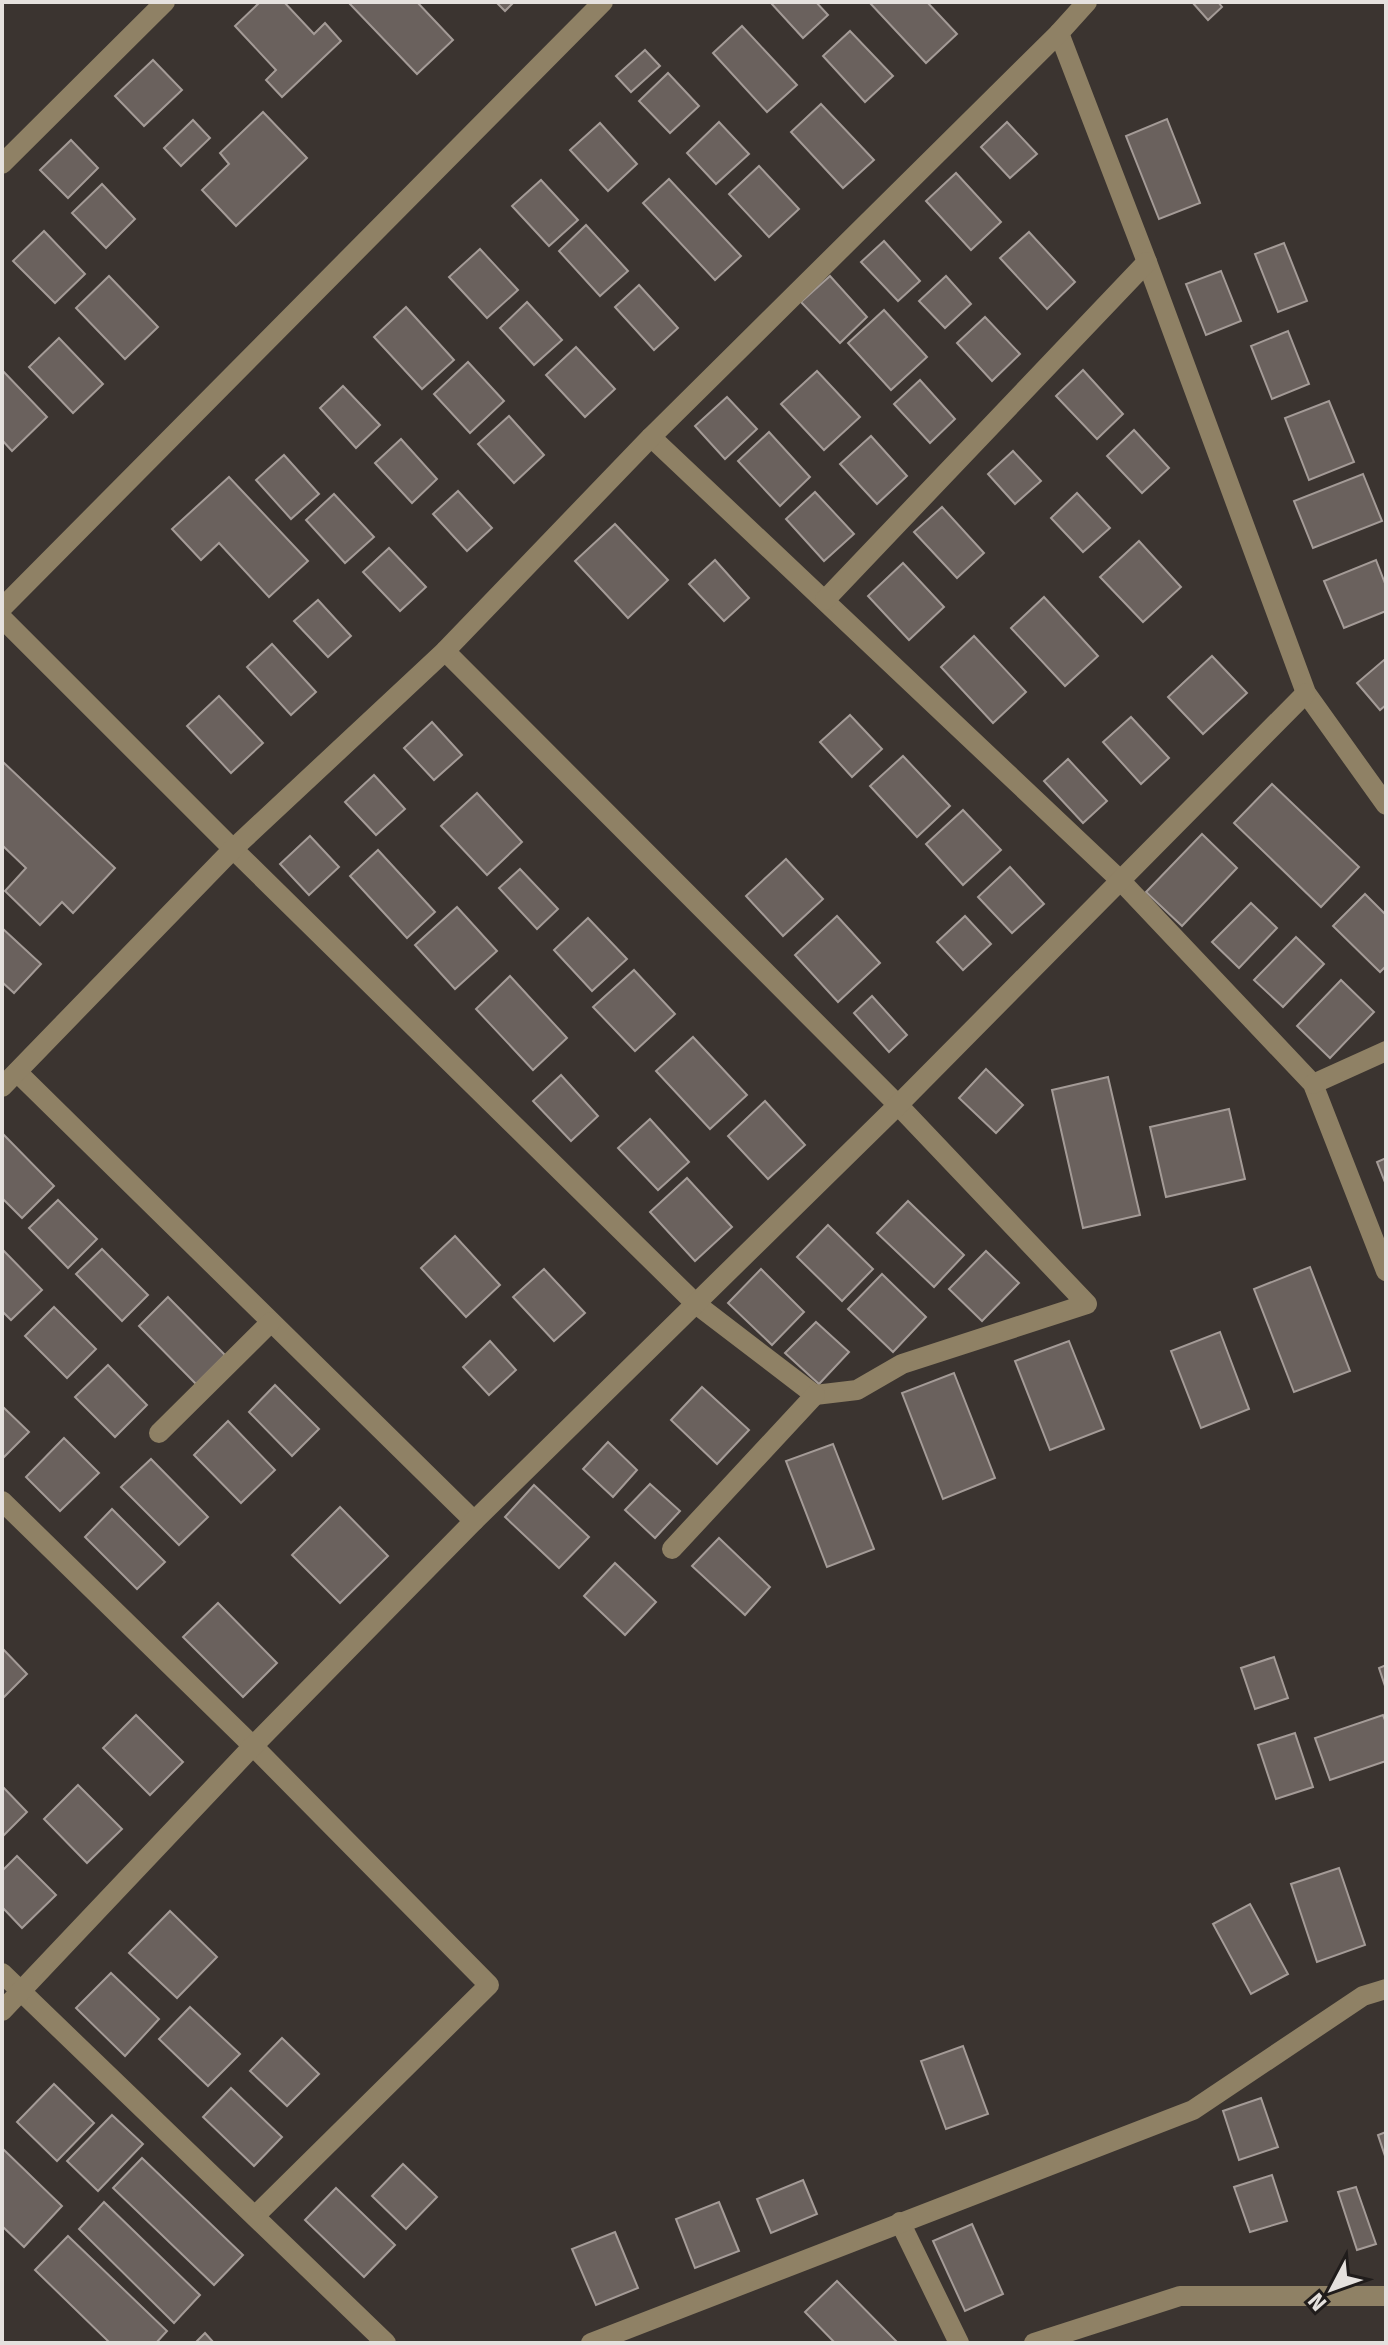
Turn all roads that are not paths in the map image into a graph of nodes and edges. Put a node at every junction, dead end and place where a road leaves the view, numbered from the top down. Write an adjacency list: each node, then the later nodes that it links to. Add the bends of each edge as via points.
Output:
1 (165, 2): 5 (street)
2 (603, 2): 9 (street)
3 (1087, 2): 4 (street)
4 (1059, 33): 6 (street); 7 (street)
5 (2, 164)
6 (1147, 262): 8 (street); 12 (street)
7 (651, 437): 8 (street); 11 (street)
8 (825, 600): 15 (street)
9 (2, 608)
10 (2, 618): 14 (street)
11 (445, 651): 14 (street); 20 (street)
12 (1306, 693): 13 (street); 15 (street)
13 (1386, 805)
14 (233, 849): 17 (street); 22 (street)
15 (1119, 879): 18 (street); 20 (street)
16 (1386, 1051): 18 (street)
17 (17, 1072): 19 (street); 23 (street)
18 (1313, 1084): 21 (street)
19 (2, 1087)
20 (898, 1105): 22 (street); 24 (street, via 1087,1304 902,1364 857,1390)
21 (1386, 1271)
22 (696, 1304): 24 (street); 27 (street)
23 (271, 1322): 25 (street); 27 (street)
24 (815, 1395): 28 (street)
25 (159, 1433)
26 (2, 1501): 29 (street)
27 (474, 1521): 29 (street)
28 (672, 1549)
29 (253, 1746): 32 (street); 34 (street, via 489,1985)
30 (2, 1973): 32 (street)
31 (1386, 1989): 35 (street, via 1363,1996 1193,2110)
32 (21, 1991): 33 (street); 34 (street)
33 (2, 2011)
34 (255, 2216): 37 (street)
35 (900, 2222): 38 (street); 39 (street)
36 (1386, 2296): 40 (street, via 1180,2296)
37 (386, 2343)
38 (591, 2343)
39 (959, 2343)
40 (1034, 2343)

